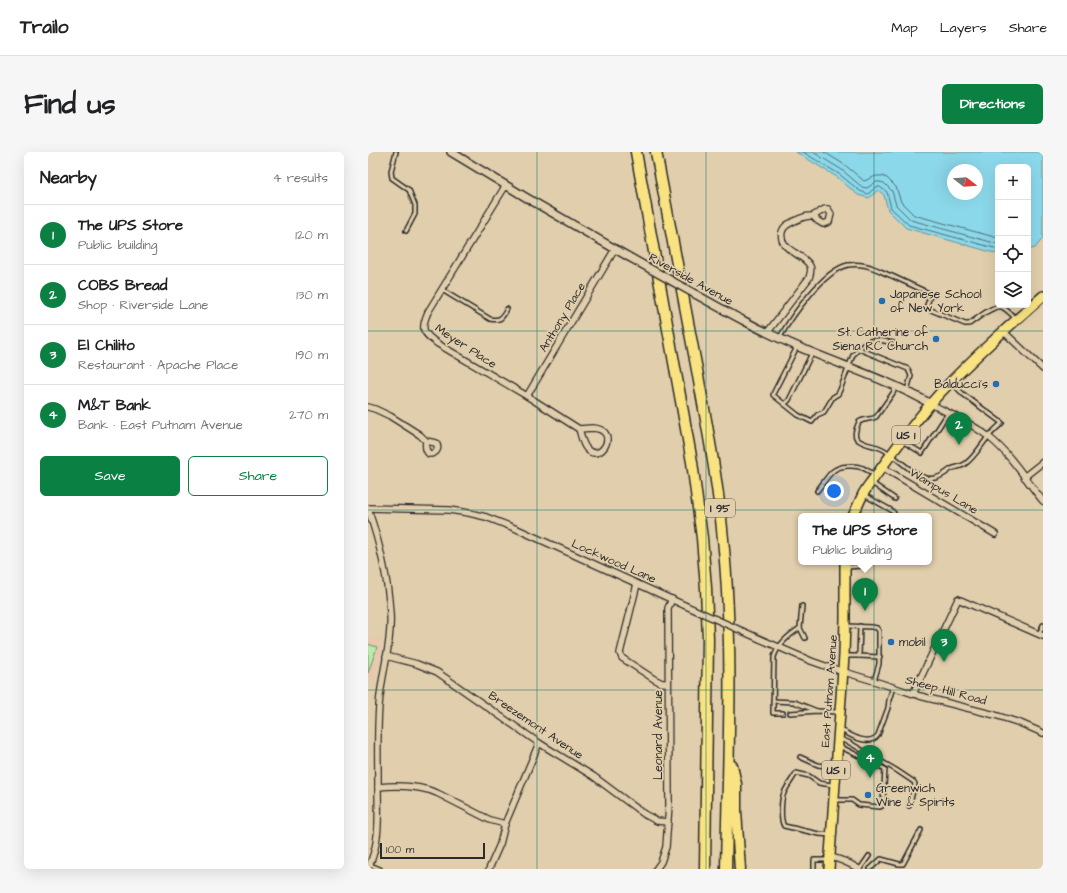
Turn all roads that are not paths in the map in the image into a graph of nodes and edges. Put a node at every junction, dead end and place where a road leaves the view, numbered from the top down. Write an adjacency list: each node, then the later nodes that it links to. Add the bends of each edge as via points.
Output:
1 (396, 152): 7 (lane, via 391,171 392,178 409,190 415,205 415,214)
2 (452, 152): 5 (street, Riverside Avenue)
3 (636, 152): 94 (highway, I 95, via 692,462 702,544 708,639)
4 (656, 152): 77 (highway, I 95, via 708,430 720,513 729,615)
5 (506, 185): 8 (street, Riverside Avenue); 9 (street, Meyer Place)
6 (813, 216): 14 (street, via 806,216 783,229 783,242 786,247 804,259 811,270 809,278)
7 (406, 231)
8 (615, 249): 14 (street, Riverside Avenue, bridge); 25 (street, Anthony Place)
9 (442, 290): 11 (lane, via 490,319 501,318); 25 (street, Meyer Place, via 425,319 423,328 427,336)
10 (1043, 296): 12 (main road, US 1)
11 (507, 310)
12 (1017, 319): 13 (main road, US 1); 15 (lane, via 1007,310 998,307 965,324 928,308 931,294 872,267 849,265 836,271 816,287)
13 (1003, 331): 21 (street); 22 (main road, US 1)
14 (767, 333): 15 (street, Riverside Avenue)
15 (779, 339): 17 (street, Riverside Avenue)
16 (893, 343): 18 (lane, via 868,341)
17 (797, 347): 19 (street, Riverside Avenue); 26 (lane, via 774,392 774,396)
18 (859, 349): 20 (lane, via 853,355); 24 (lane, via 908,369 911,376)
19 (812, 353): 20 (street, Riverside Avenue); 26 (lane)
20 (849, 367): 23 (street, Riverside Avenue); 26 (lane, via 838,394 832,397 824,412 812,422)
21 (1043, 369)
22 (951, 382): 27 (main road, US 1); 31 (lane, via 1002,423)
23 (896, 386): 24 (street, Riverside Avenue); 34 (lane, via 876,417 861,420 855,431 858,439)
24 (907, 391): 27 (street, Riverside Avenue)
25 (527, 396): 30 (street, Meyer Place)
26 (785, 404)
27 (931, 404): 29 (street); 33 (main road, US 1)
28 (368, 407): 32 (street, via 390,416)
29 (948, 413): 31 (street); 33 (lane, via 922,453)
30 (579, 429): 30 (street, via 584,445 592,452 600,451 606,446 607,438 603,431 592,428)
31 (988, 436): 34 (lane, via 965,464 952,468 937,478 925,478); 37 (street)
32 (426, 441)
33 (902, 441): 34 (main road, US 1)
34 (891, 455): 36 (main road, US 1)
35 (1043, 462): 37 (street)
36 (882, 466): 38 (main road, US 1); 46 (street, Wampus Lane)
37 (1024, 477): 42 (street)
38 (873, 479): 39 (lane, via 863,468 839,468 833,470); 40 (main road, US 1); 41 (lane)
39 (817, 491)
40 (863, 494): 44 (main road, US 1); 45 (lane)
41 (896, 499)
42 (1043, 501)
43 (368, 508): 50 (street, Lockwood Lane, via 449,510 474,514 517,529); 61 (street, via 378,543 390,610 390,634)
44 (854, 513)
45 (894, 513)
46 (995, 534)
47 (845, 565): 54 (main road, East Putnam Avenue / US 1)
48 (854, 565): 49 (lane)
49 (862, 566)
50 (636, 584): 51 (street, Lockwood Lane); 66 (street, via 620,653 622,658 654,679)
51 (672, 600): 59 (street, Lockwood Lane, bridge); 66 (street, Leonard Avenue, via 668,608)
52 (802, 606): 56 (lane)
53 (1043, 625): 57 (lane)
54 (845, 626): 55 (lane); 60 (main road, East Putnam Avenue / US 1)
55 (860, 626): 62 (lane); 63 (lane, via 877,628 880,637)
56 (800, 628): 58 (lane); 59 (lane)
57 (1041, 635): 68 (street, via 958,599)
58 (805, 638)
59 (779, 647): 64 (street, Lockwood Lane); 69 (lane, via 774,657)
60 (844, 655): 62 (lane); 64 (main road, East Putnam Avenue / US 1)
61 (386, 656): 76 (street, Breezemont Avenue, via 437,672); 81 (street, via 378,715)
62 (859, 656): 63 (lane)
63 (880, 657): 65 (lane)
64 (842, 672): 65 (street, Sheep Hill Road); 71 (main road, East Putnam Avenue / US 1)
65 (874, 681): 67 (street, Sheep Hill Road)
66 (668, 683): 84 (street, Leonard Avenue)
67 (893, 687): 68 (street, Sheep Hill Road); 75 (lane, via 876,738 870,740)
68 (912, 694): 74 (street, Sheep Hill Road, via 995,715)
69 (773, 701): 70 (lane, via 794,702); 72 (lane, via 773,713)
70 (817, 711): 71 (lane); 73 (lane)
71 (840, 712): 75 (main road, East Putnam Avenue / US 1)
72 (783, 713)
73 (790, 713)
74 (1043, 733)
75 (838, 737): 79 (main road, East Putnam Avenue / US 1); 82 (lane, via 884,769 883,803 880,807 859,804 852,800); 83 (lane, via 914,782)
76 (539, 743): 84 (street, Breezemont Avenue, via 593,776 644,814 657,821); 85 (street)
77 (728, 749): 95 (highway, I 95); 96 (highway, via 736,784)
78 (800, 757): 79 (lane, via 818,765)
79 (836, 767): 80 (main road, East Putnam Avenue / US 1)
80 (835, 785): 82 (main road, East Putnam Avenue / US 1); 87 (lane, via 819,783 809,776 796,773 782,796 784,826)
81 (378, 786): 85 (street, via 428,789 490,820); 90 (street, via 378,837)
82 (834, 800): 87 (main road, East Putnam Avenue / US 1)
83 (909, 806)
84 (668, 822): 93 (street, Leonard Avenue, via 666,846)
85 (505, 824): 92 (street)
86 (921, 830): 99 (lane, via 903,864 881,859)
87 (831, 835): 89 (main road, East Putnam Avenue / US 1)
88 (869, 856): 98 (lane)
89 (830, 862): 97 (lane, via 814,860); 98 (street, via 840,859)
90 (369, 866): 91 (lane)
91 (380, 869)
92 (489, 869)
93 (656, 869)
94 (705, 869)
95 (726, 869)
96 (740, 869)
97 (814, 869)
98 (859, 869)
99 (870, 869)

